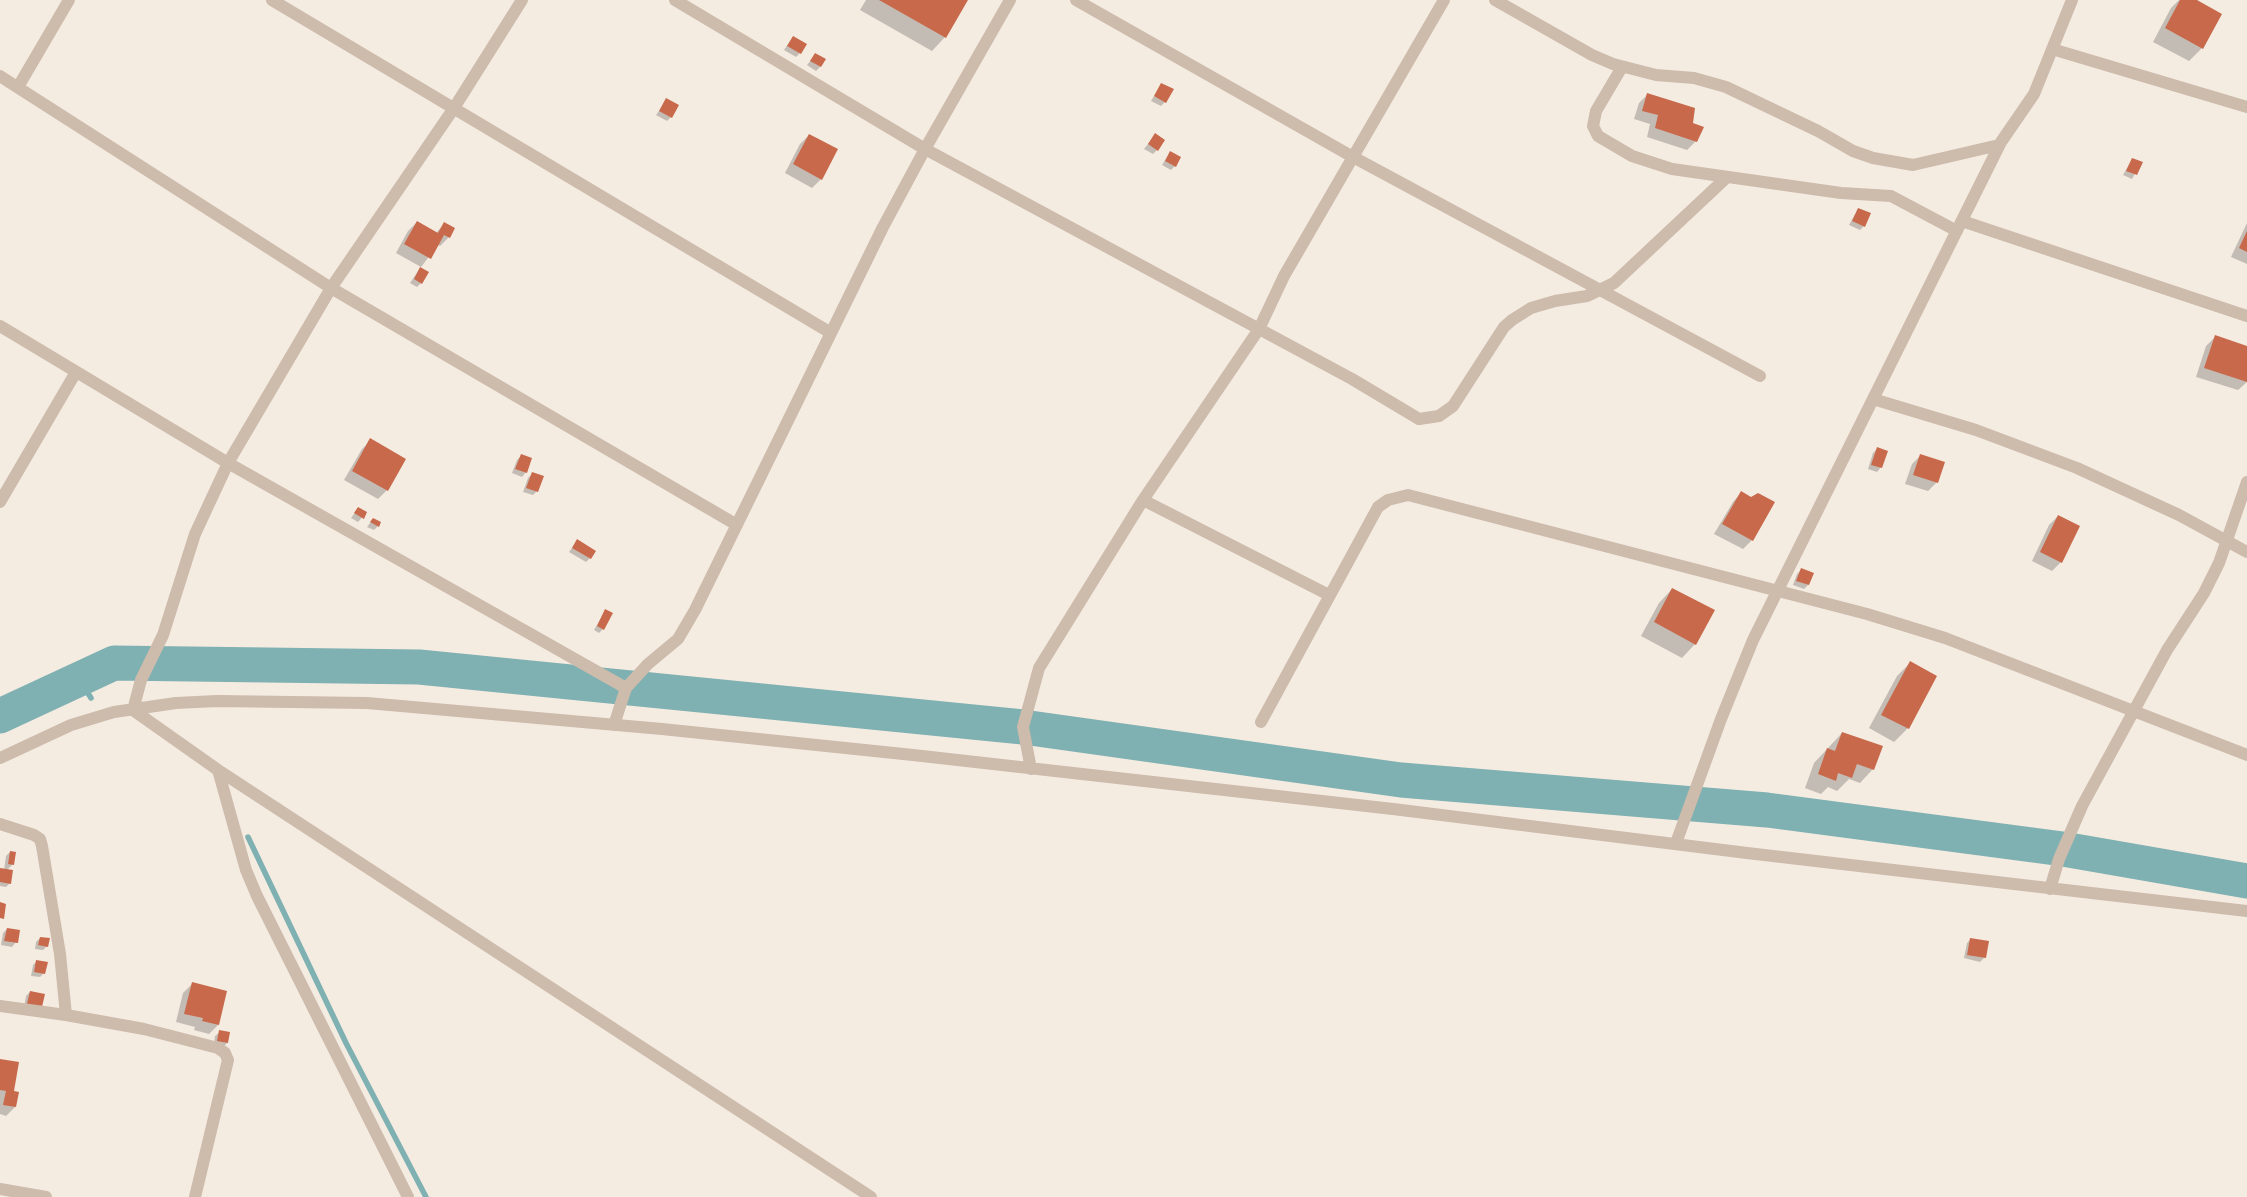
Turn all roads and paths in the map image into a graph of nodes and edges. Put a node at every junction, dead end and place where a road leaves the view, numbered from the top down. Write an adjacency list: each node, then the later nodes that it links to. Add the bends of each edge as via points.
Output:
1 (69, 0): 13 (street)
2 (272, 0): 15 (street)
3 (522, 0): 15 (street)
4 (675, 0): 17 (street)
5 (1010, 0): 17 (street)
6 (1076, 0): 18 (street)
7 (1444, 0): 18 (street)
8 (1495, 0): 11 (street, via 1592,55)
9 (2072, 0): 10 (street)
10 (2052, 49): 14 (street); 16 (street, via 2034,94)
11 (1622, 67): 16 (street, via 1656,75 1694,78 1726,87 1853,151 1893,163 1913,165); 19 (street, via 1594,118 1593,126 1598,136 1652,164)
12 (0, 76): 13 (street)
13 (18, 87): 21 (street)
14 (2247, 107)
15 (454, 108): 21 (street); 26 (street)
16 (2000, 145): 20 (street)
17 (925, 149): 25 (street); 26 (street)
18 (1353, 157): 22 (street); 25 (street, via 1284,276)
19 (1727, 177): 20 (street, via 1860,196 1891,196); 22 (street, via 1625,275)
20 (1959, 226): 23 (street); 29 (street)
21 (331, 288): 30 (street); 34 (street)
22 (1602, 290): 25 (street, via 1571,300 1543,304 1512,320 1453,406 1431,419 1419,419); 28 (street)
23 (2247, 316)
24 (0, 326): 27 (street)
25 (1259, 330): 32 (street)
26 (831, 333): 34 (street)
27 (76, 372): 30 (street); 33 (street)
28 (1760, 376)
29 (1873, 400): 35 (street, via 1976,430 2077,468 2179,515); 37 (street)
30 (228, 463): 39 (street); 40 (street, via 195,534 163,636 141,680)
31 (2247, 482): 35 (street)
32 (1143, 500): 38 (street); 46 (street, via 1039,668 1023,728)
33 (0, 502)
34 (737, 524): 39 (street, via 678,639)
35 (2228, 542): 36 (street); 41 (street, via 2204,594 2167,650)
36 (2247, 552)
37 (1777, 592): 38 (street, via 1418,496 1408,496 1388,500 1378,507); 41 (street, via 1867,614 1945,638); 49 (street, via 1736,680)
38 (1329, 595): 42 (street)
39 (626, 688): 43 (street)
40 (133, 710): 43 (street, via 217,701 367,703); 45 (street, via 93,717); 47 (street)
41 (2135, 710): 44 (street); 50 (street, via 2082,806)
42 (1261, 722)
43 (614, 725): 46 (street)
44 (2247, 755)
45 (0, 758)
46 (1031, 768): 49 (street)
47 (218, 770): 57 (street, via 246,870 257,896); 58 (street)
48 (0, 824): 53 (street, via 40,839 58,936)
49 (1676, 843): 50 (street)
50 (2050, 888): 51 (street)
51 (2247, 911)
52 (0, 1006): 53 (street)
53 (66, 1014): 56 (street, via 218,1048 225,1053 228,1060)
54 (0, 1189): 55 (street)
55 (46, 1197)
56 (195, 1197)
57 (408, 1197)
58 (871, 1197)

